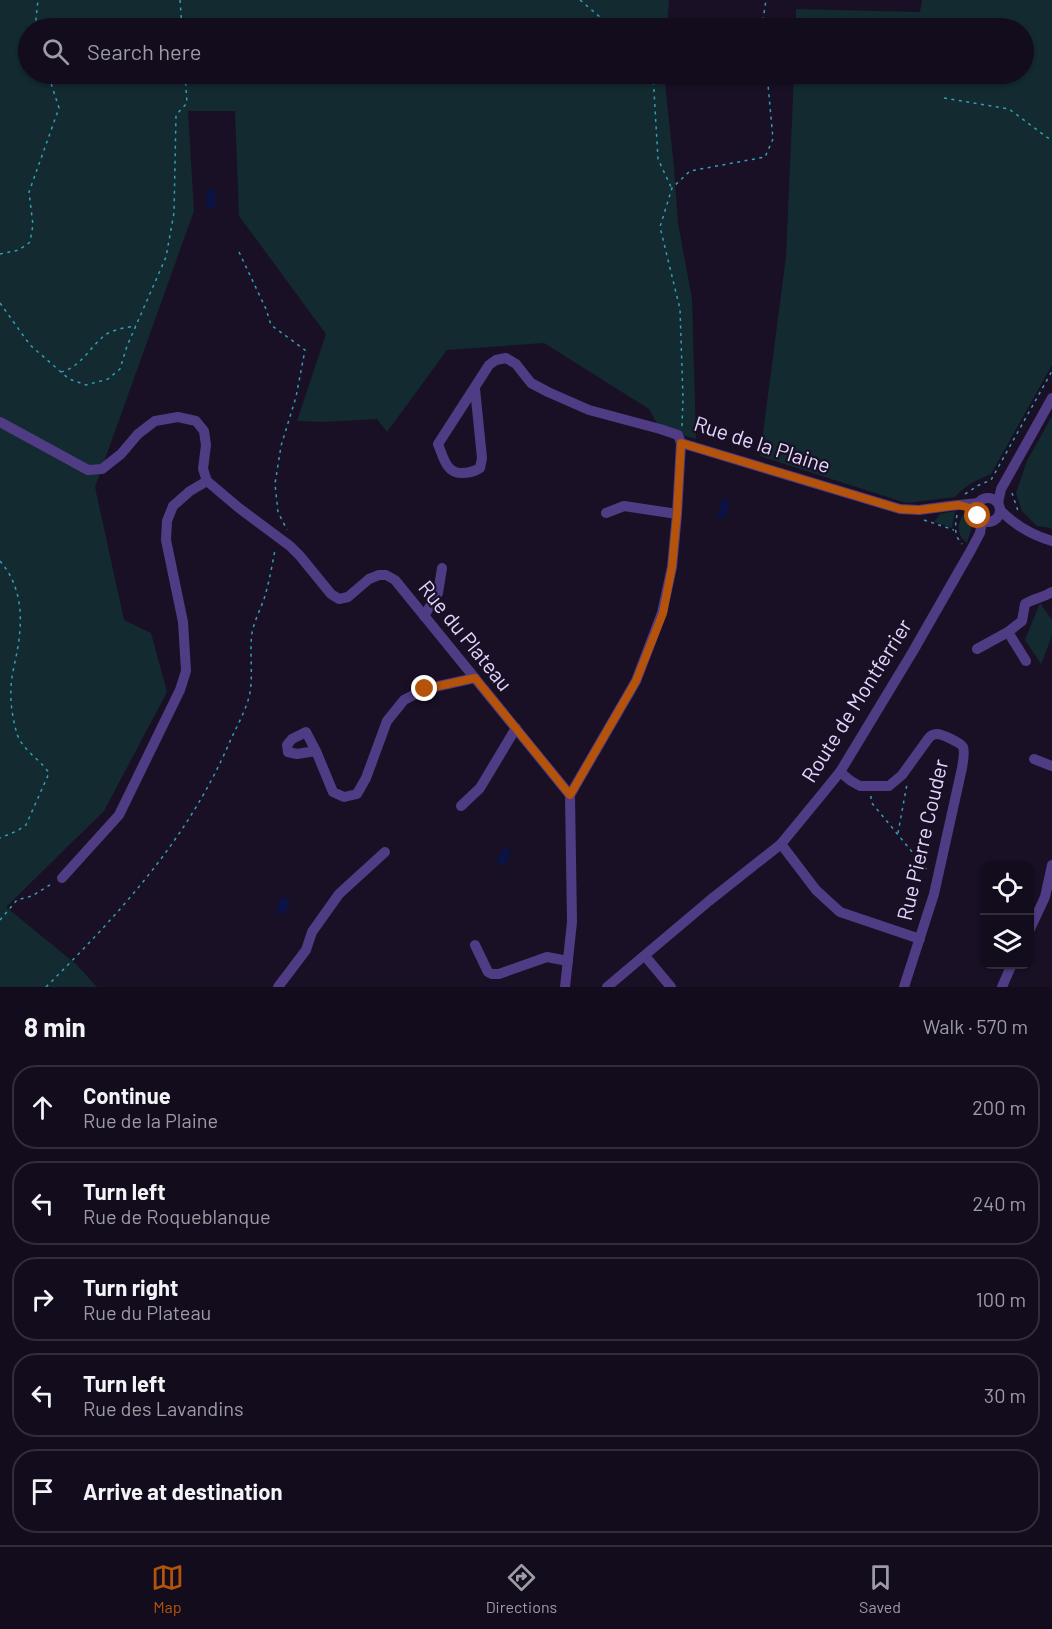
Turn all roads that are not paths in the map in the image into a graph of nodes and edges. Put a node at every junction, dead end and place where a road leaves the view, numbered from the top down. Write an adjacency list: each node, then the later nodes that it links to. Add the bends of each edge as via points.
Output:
1 (475, 389): 1 (street, via 480,468 458,473 446,464 438,444); 4 (street, Rue de la Plaine, via 489,365 506,358 531,383 548,392 589,410 678,435)
2 (1052, 398): 7 (street, via 1002,488)
3 (0, 422): 5 (street, via 88,470 102,469 155,421 178,417 196,422 204,431 203,469)
4 (681, 443): 6 (street, Rue de la Plaine, via 900,509); 9 (street)
5 (207, 481): 13 (street, Rue du Plateau, via 300,556 339,600 369,579 386,575 395,580); 28 (street, via 173,506 167,521 166,540 183,622 186,671 180,690 119,815)
6 (978, 506): 7 (street, via 985,499); 7 (street, via 978,516)
7 (993, 512): 10 (street, via 1015,516 1034,535); 22 (street, Route de Montferrier)
8 (606, 513): 9 (street, via 624,506)
9 (677, 514): 23 (street, via 663,613 636,681)
10 (1052, 541)
11 (442, 568): 13 (street, via 438,593)
12 (1050, 598): 14 (street, via 1025,604 1022,621)
13 (424, 616): 17 (street, Rue du Plateau)
14 (1008, 632): 15 (street); 16 (street)
15 (977, 649)
16 (1026, 661)
17 (475, 678): 18 (street, Rue du Plateau); 19 (street, via 425,689 404,700 387,721 357,794 344,797 333,792)
18 (516, 728): 23 (street, Rue du Plateau); 24 (street, via 480,788)
19 (316, 751)
20 (1034, 759): 21 (street)
21 (1052, 766)
22 (840, 772): 25 (street, Route de Montferrier); 30 (street, Rue Pierre Couder, via 860,786 889,786 902,776 931,735 937,734 964,749 937,881)
23 (570, 795): 33 (street, via 572,922)
24 (461, 806)
25 (781, 844): 30 (street, via 816,890 840,912); 32 (street, Route de Montferrier)
26 (385, 852): 35 (street, via 339,894 312,932 306,950)
27 (1052, 865): 29 (street, via 1045,897)
28 (62, 878)
29 (1034, 919)
30 (920, 939): 39 (street, Rue Pierre Couder)
31 (475, 945): 33 (street, via 492,974 547,957)
32 (645, 956): 37 (street, Route de Montferrier); 38 (street)
33 (568, 962): 36 (street)
34 (1010, 969): 40 (street)
35 (278, 987)
36 (565, 987)
37 (607, 987)
38 (671, 987)
39 (904, 987)
40 (1002, 987)

